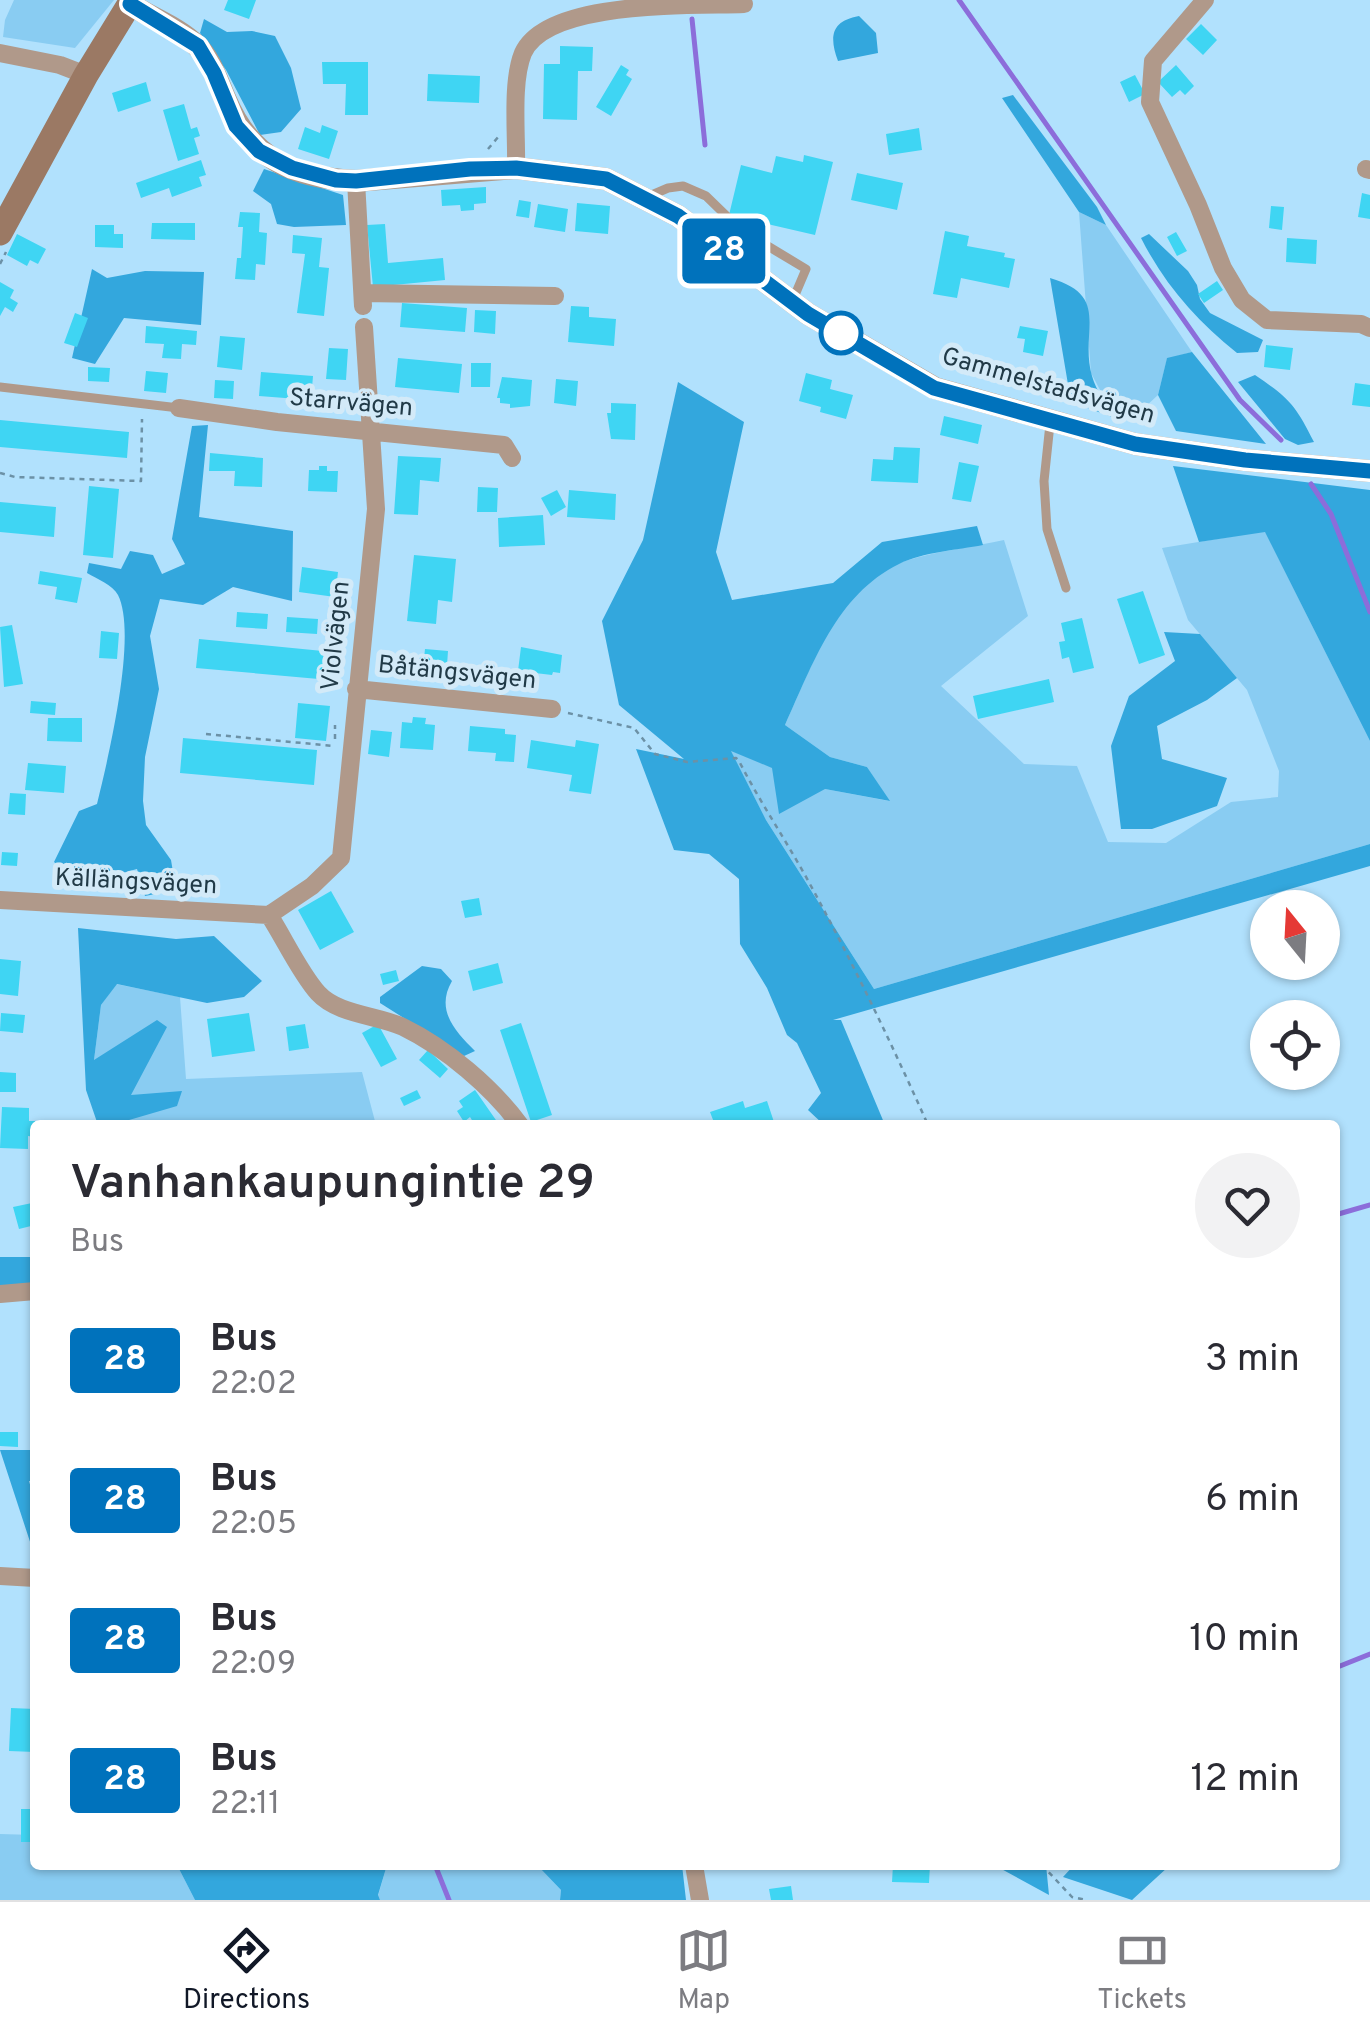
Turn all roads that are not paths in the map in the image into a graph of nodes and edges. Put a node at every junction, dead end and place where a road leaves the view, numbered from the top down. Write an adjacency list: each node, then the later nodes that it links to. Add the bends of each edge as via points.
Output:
1 (1205, 0): 13 (street, via 1153,62 1150,102 1223,268 1242,300 1268,320)
2 (131, 2): 5 (main road); 7 (street, Gammelstadsvägen, via 198,46 236,126 259,151 292,168)
3 (744, 4): 6 (street, via 576,13 533,36 518,68)
4 (0, 53): 5 (street)
5 (86, 75): 9 (main road)
6 (516, 168): 7 (street, Gammelstadsvägen); 8 (street, Gammelstadsvägen, via 606,179)
7 (356, 181): 10 (street, via 363,300)
8 (644, 198): 11 (street, Gammelstadsvägen); 11 (lane, via 683,186 706,196 741,230 806,268)
9 (0, 234)
10 (555, 296)
11 (792, 302): 16 (street, Gammelstadsvägen, via 934,388)
12 (364, 326): 17 (street, Violvägen)
13 (1370, 328)
14 (0, 387): 15 (lane)
15 (179, 408): 17 (street, Starrvägen)
16 (1051, 421): 19 (street, Gammelstadsvägen, via 1135,444); 20 (lane, via 1044,481 1048,529)
17 (370, 429): 18 (street, Starrvägen, via 504,445); 21 (street, Violvägen, via 376,509)
18 (512, 458)
19 (1370, 471)
20 (1066, 588)
21 (356, 688): 22 (street, Båtängsvägen); 24 (street, Violvägen, via 341,858)
22 (552, 709)
23 (0, 900): 24 (street, Källängsvägen)
24 (269, 915): 25 (street, via 320,995 429,1042)
25 (516, 1120)
26 (30, 1291): 27 (street)
27 (0, 1294)
28 (0, 1576): 29 (street)
29 (30, 1578)
30 (695, 1870): 31 (street)
31 (700, 1900)

